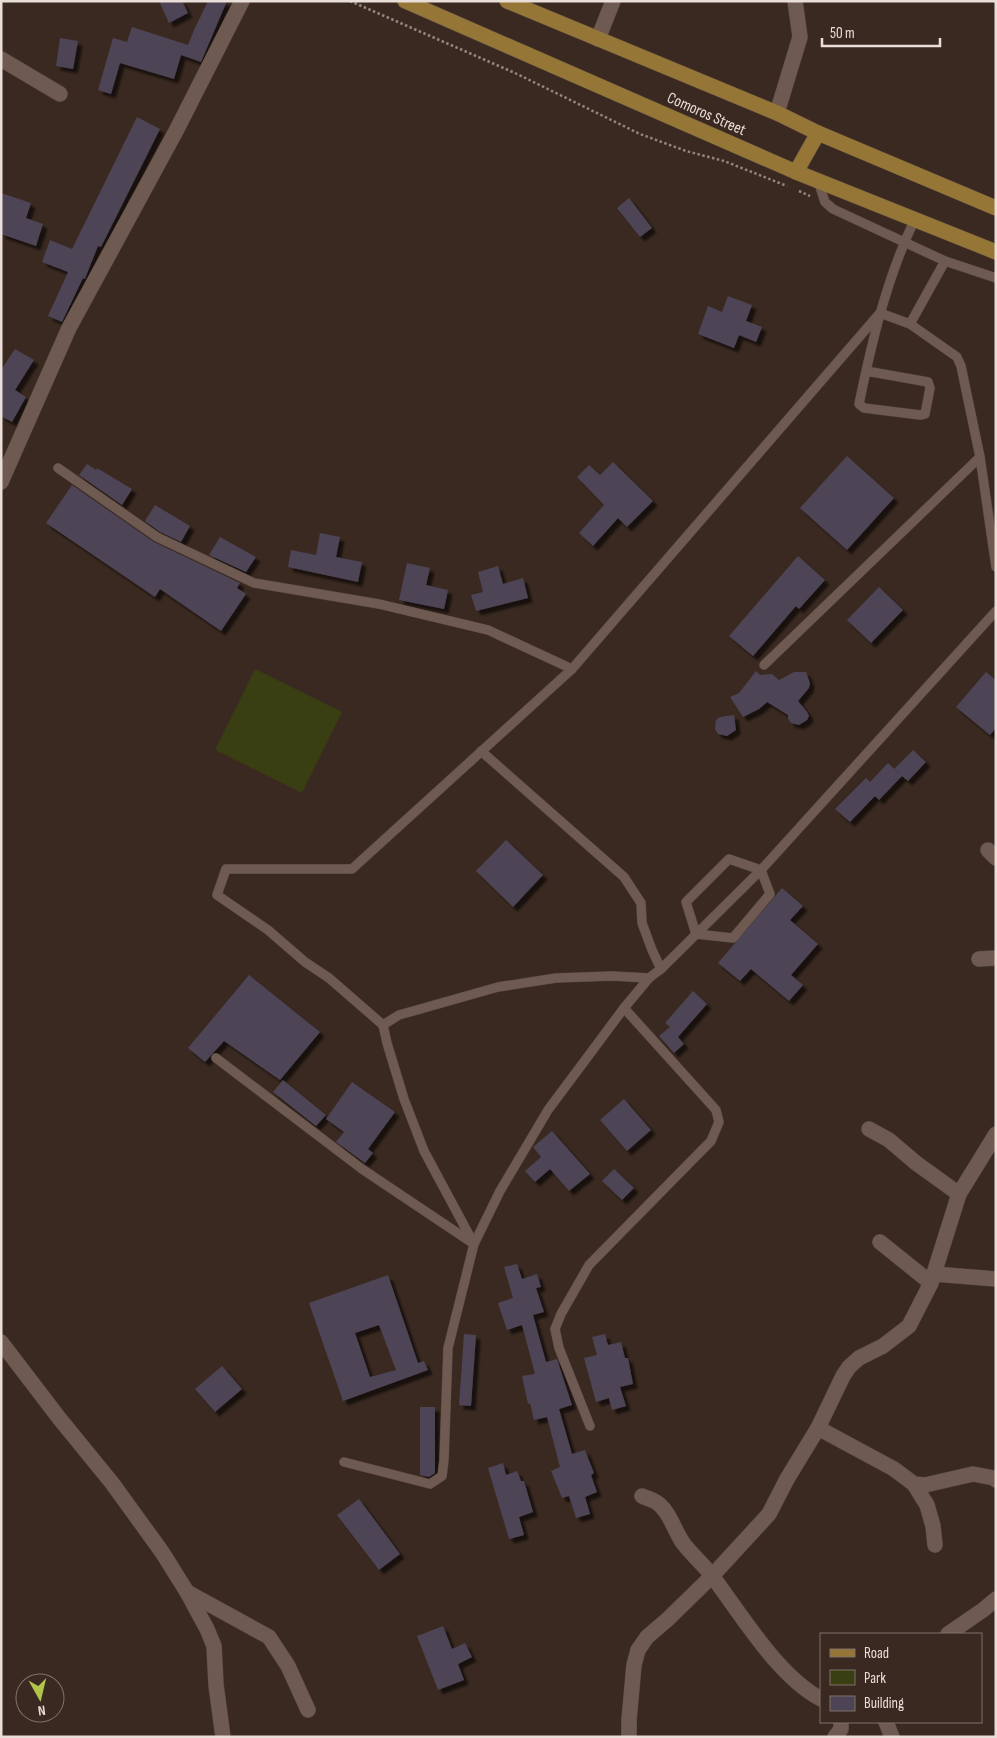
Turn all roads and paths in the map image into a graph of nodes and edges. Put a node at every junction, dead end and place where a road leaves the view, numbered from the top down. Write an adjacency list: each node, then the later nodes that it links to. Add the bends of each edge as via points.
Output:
1 (242, 1): 28 (street, via 69,328)
2 (350, 1): 14 (path, via 514,73 640,134 686,151 724,160)
3 (405, 1): 12 (main road, Comoros Street)
4 (507, 1): 7 (main road, Comoros Street)
5 (613, 1): 7 (street)
6 (796, 1): 10 (street, via 800,37)
7 (598, 39): 10 (main road, Comoros Street)
8 (1, 59): 9 (street)
9 (60, 94)
10 (777, 113): 11 (main road, Comoros Street)
11 (818, 133): 12 (main road); 17 (main road, Comoros Street)
12 (796, 172): 13 (main road, Comoros Street)
13 (818, 181): 16 (lane); 18 (main road, Comoros Street)
14 (787, 186)
15 (796, 190): 16 (path)
16 (824, 198): 19 (lane, via 833,209)
17 (996, 208)
18 (915, 219): 19 (lane); 20 (main road, Comoros Street)
19 (904, 242): 21 (lane); 23 (lane)
20 (996, 252)
21 (945, 261): 22 (lane); 24 (lane)
22 (996, 278)
23 (880, 313): 24 (lane); 25 (lane); 32 (lane)
24 (910, 324): 26 (lane, via 957,357)
25 (866, 371): 25 (lane, via 861,407 925,414 930,388 928,382)
26 (980, 457): 29 (lane); 31 (lane)
27 (58, 468): 32 (lane, via 157,537 254,583 380,604 488,630)
28 (1, 482)
29 (996, 567)
30 (996, 611): 34 (lane)
31 (764, 665)
32 (572, 669): 33 (lane)
33 (482, 751): 38 (lane, via 624,877 641,903 642,923); 41 (lane, via 352,869 226,869 217,895 268,930)
34 (761, 870): 35 (lane); 35 (lane, via 770,894 733,938); 35 (lane, via 729,859 686,902)
35 (696, 934): 38 (lane)
36 (996, 958): 37 (street)
37 (978, 959)
38 (661, 969): 39 (lane)
39 (649, 978): 40 (lane); 41 (lane, via 556,978 498,987 399,1015)
40 (624, 1008): 47 (lane, via 548,1110 500,1191); 51 (lane, via 716,1110 719,1122 711,1142 589,1265 561,1314 555,1329 559,1348)
41 (383, 1024): 47 (lane, via 404,1099 424,1151)
42 (216, 1058): 47 (lane, via 362,1169)
43 (869, 1129): 45 (street, via 889,1140)
44 (996, 1134): 45 (street)
45 (959, 1194): 48 (street)
46 (880, 1242): 48 (street)
47 (474, 1244): 53 (lane, via 448,1348 442,1476 430,1484)
48 (932, 1279): 49 (street); 52 (street, via 909,1326 849,1367)
49 (996, 1280)
50 (1, 1342): 59 (street, via 112,1484)
51 (590, 1426)
52 (818, 1428): 55 (street, via 894,1469); 58 (street, via 769,1514)
53 (344, 1462)
54 (996, 1480): 55 (street, via 973,1474 925,1485)
55 (914, 1484): 57 (street, via 928,1505)
56 (642, 1496): 58 (street, via 657,1502 683,1543)
57 (936, 1545)
58 (712, 1576): 62 (street, via 778,1664 808,1692); 67 (street, via 647,1637 638,1650 633,1674)
59 (188, 1592): 63 (street, via 269,1637 288,1666); 66 (street, via 214,1646)
60 (996, 1599): 61 (street)
61 (949, 1633)
62 (820, 1698)
63 (308, 1710)
64 (841, 1723): 68 (street, via 841,1730)
65 (886, 1723): 69 (street)
66 (223, 1737)
67 (629, 1737)
68 (835, 1737)
69 (892, 1737)

